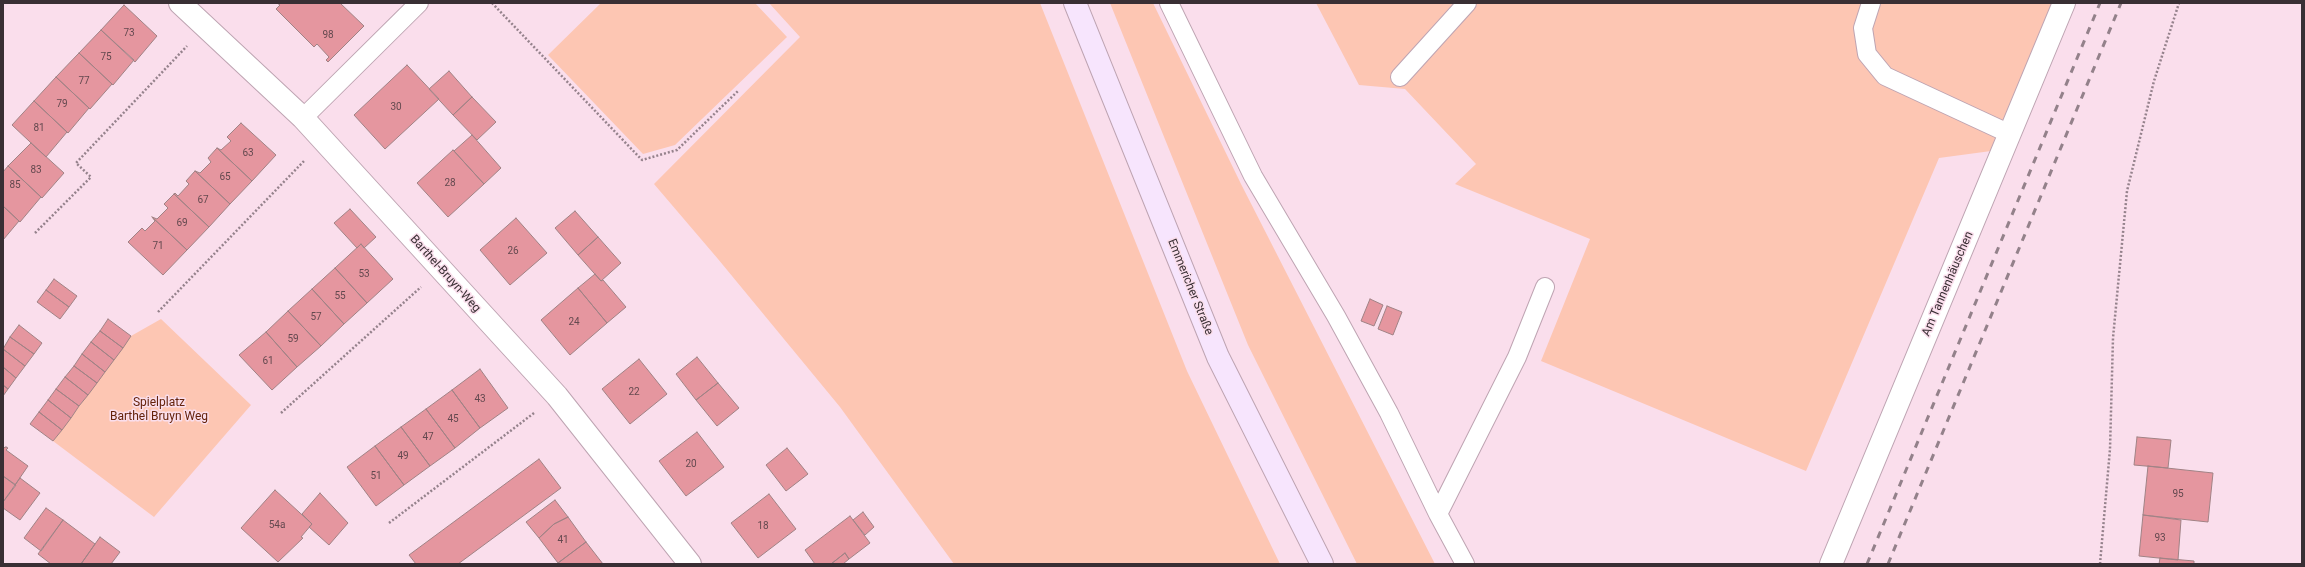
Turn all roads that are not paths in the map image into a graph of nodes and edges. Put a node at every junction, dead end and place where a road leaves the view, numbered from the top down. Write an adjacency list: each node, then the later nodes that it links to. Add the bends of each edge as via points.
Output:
1 (180, 3): 9 (street, Barthel-Bruyn-Weg)
2 (419, 3): 9 (lane)
3 (1076, 3): 14 (main road, Emmericher Straße, via 1218,357)
4 (1169, 3): 12 (lane, via 1253,176 1336,316 1389,413)
5 (1467, 3): 8 (lane)
6 (1871, 3): 10 (lane, via 1863,28 1867,54 1885,76)
7 (2064, 3): 10 (street, Am Tannenhäuschen)
8 (1400, 77)
9 (303, 118): 13 (street, Barthel-Bruyn-Weg, via 557,396)
10 (2010, 134): 16 (street, Am Tannenhäuschen)
11 (1545, 287): 12 (lane, via 1517,357)
12 (1438, 514): 15 (lane)
13 (690, 564)
14 (1322, 564)
15 (1466, 564)
16 (1831, 564)

